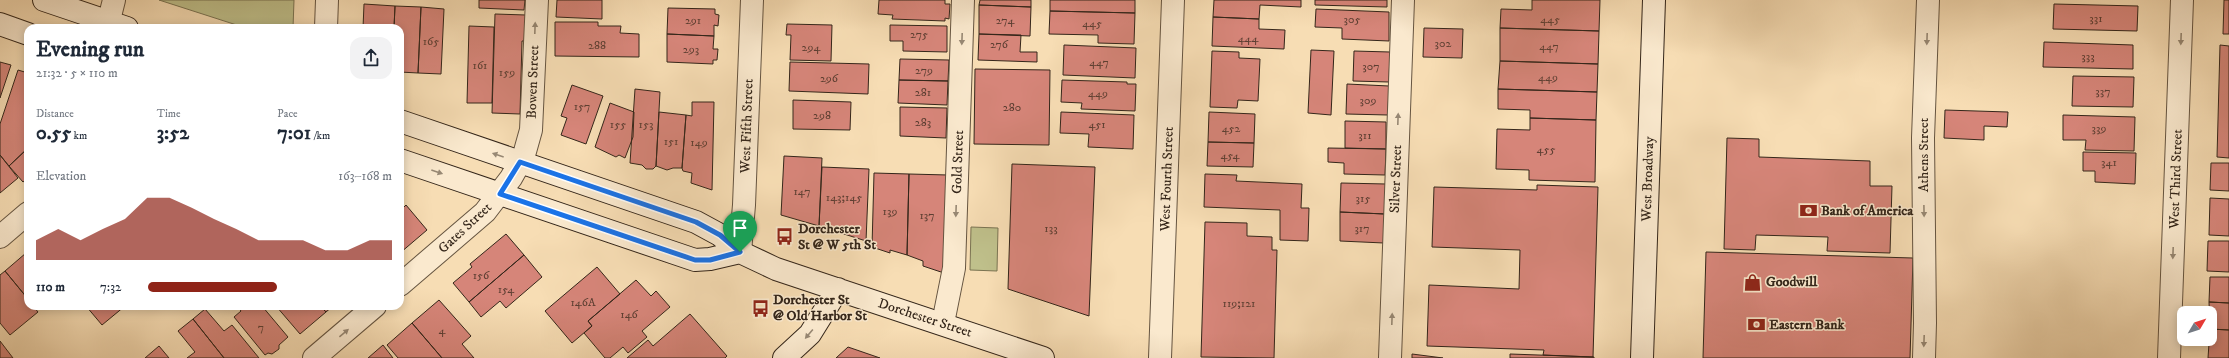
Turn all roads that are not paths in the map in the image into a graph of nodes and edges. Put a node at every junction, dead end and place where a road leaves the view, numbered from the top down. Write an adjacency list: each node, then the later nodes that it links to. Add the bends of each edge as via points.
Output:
1 (44, 0): 13 (street)
2 (114, 0): 14 (street)
3 (327, 0): 15 (street)
4 (536, 0): 19 (street, Bowen Street, one-way to 4, via 531,130)
5 (752, 0): 23 (street, West Fifth Street)
6 (963, 0): 27 (street, Gold Street, one-way to 27, via 954,268)
7 (1173, 0): 31 (street, West Fourth Street)
8 (1403, 0): 32 (street, Silver Street, one-way to 8)
9 (1654, 0): 33 (street, West Broadway)
10 (1928, 0): 34 (street, Athens Street, one-way to 34, via 1923,138)
11 (2182, 0): 35 (street, West Third Street, one-way to 35)
12 (0, 24): 16 (street)
13 (110, 24)
14 (115, 24)
15 (326, 24)
16 (24, 33)
17 (404, 122): 19 (street, Dorchester Street, one-way to 17)
18 (404, 161): 20 (street, one-way to 20)
19 (520, 162): 20 (street, Gates Street); 23 (street, Dorchester Street, via 696,222 720,235)
20 (500, 194): 23 (street, via 695,260 710,260); 24 (street, Gates Street, via 476,221)
21 (24, 216): 22 (street)
22 (0, 237)
23 (740, 252): 25 (street, Dorchester Street, via 776,269)
24 (404, 282)
25 (838, 290): 27 (street, Dorchester Street); 29 (street, one-way to 29, via 810,334)
26 (370, 310): 28 (street, one-way to 26)
27 (943, 323): 30 (street, Dorchester Street)
28 (314, 358)
29 (784, 358)
30 (1043, 358)
31 (1160, 358)
32 (1390, 358)
33 (1642, 358)
34 (1924, 358)
35 (2169, 358)

